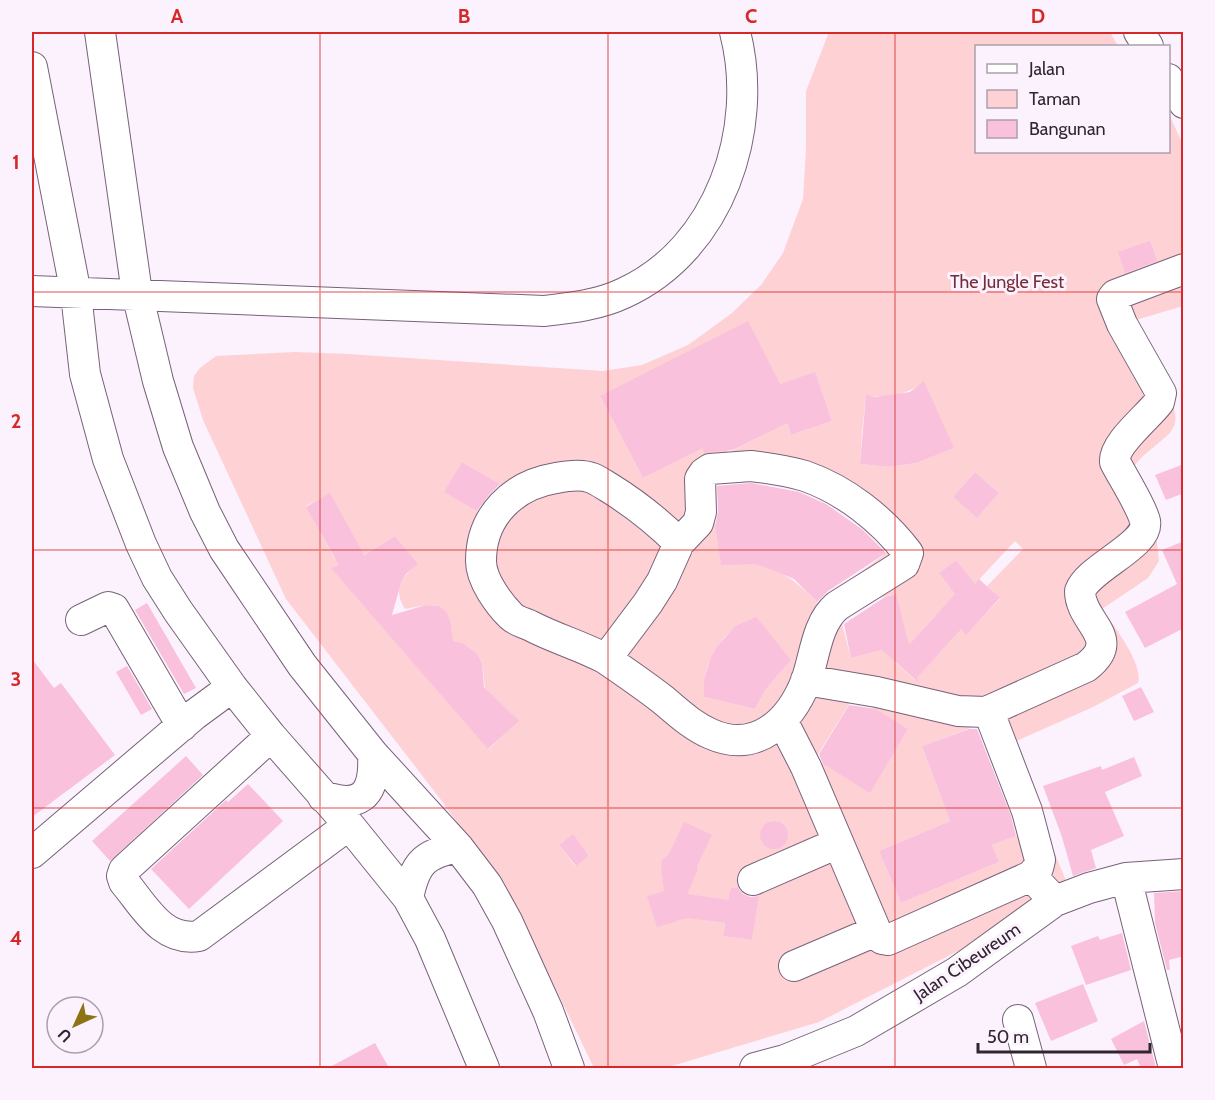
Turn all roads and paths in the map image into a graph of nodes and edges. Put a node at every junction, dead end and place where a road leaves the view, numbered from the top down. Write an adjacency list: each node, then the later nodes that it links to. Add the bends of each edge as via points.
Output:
1 (100, 32): 10 (street)
2 (735, 32): 10 (street, via 742,70 742,106 738,138 721,194 700,229 667,267 624,294 599,303 544,311)
3 (1139, 32): 4 (street)
4 (1147, 45)
5 (32, 67): 11 (street)
6 (1170, 82): 7 (street)
7 (1184, 103)
8 (1184, 269): 17 (street, via 1112,299 1161,393 1159,402 1120,445 1115,456 1145,520 1143,531 1127,549 1087,579 1080,591 1102,643 1101,651 1086,667)
9 (32, 291): 11 (street)
10 (137, 293): 11 (street); 21 (street, via 178,447 205,512 224,549 302,665)
11 (75, 294): 16 (street, via 85,374 108,459 141,544 178,611)
12 (679, 543): 14 (street, via 653,596); 14 (street, via 633,503 591,477 539,480 507,499 492,520 481,563 488,583 513,618); 15 (street, via 700,518 700,479 704,473 710,469 751,466 805,476 834,489 864,508 901,544 908,553 904,564 830,612 814,648)
13 (81, 620): 19 (street, via 113,608)
14 (606, 659): 18 (street, via 710,734 730,740 757,737)
15 (806, 680): 17 (street, via 958,711); 18 (street)
16 (232, 687): 19 (street); 20 (street)
17 (986, 712): 28 (street, via 1027,811 1038,850 1041,864)
18 (783, 722): 24 (street)
19 (182, 726): 26 (street)
20 (271, 736): 22 (street); 23 (street, via 124,870 124,882 160,927 178,937 199,936)
21 (373, 754): 22 (street, via 375,775 366,792 345,801); 25 (street)
22 (322, 797): 23 (street)
23 (349, 825): 31 (street)
24 (838, 843): 30 (street); 33 (street)
25 (458, 847): 31 (street, via 438,852 415,870); 37 (street, via 487,885 507,921)
26 (32, 853)
27 (1184, 874): 29 (street, Jalan Cibeureum)
28 (1031, 876): 32 (street); 33 (street, via 888,940)
29 (1126, 878): 32 (street, Jalan Cibeureum); 40 (street)
30 (753, 880)
31 (408, 898): 36 (street, via 430,939)
32 (1055, 901): 38 (street, Jalan Cibeureum, via 957,972 856,1031)
33 (876, 932): 34 (street)
34 (794, 966)
35 (1018, 1020): 39 (street)
36 (484, 1068)
37 (569, 1068)
38 (755, 1068)
39 (1031, 1068)
40 (1174, 1068)

